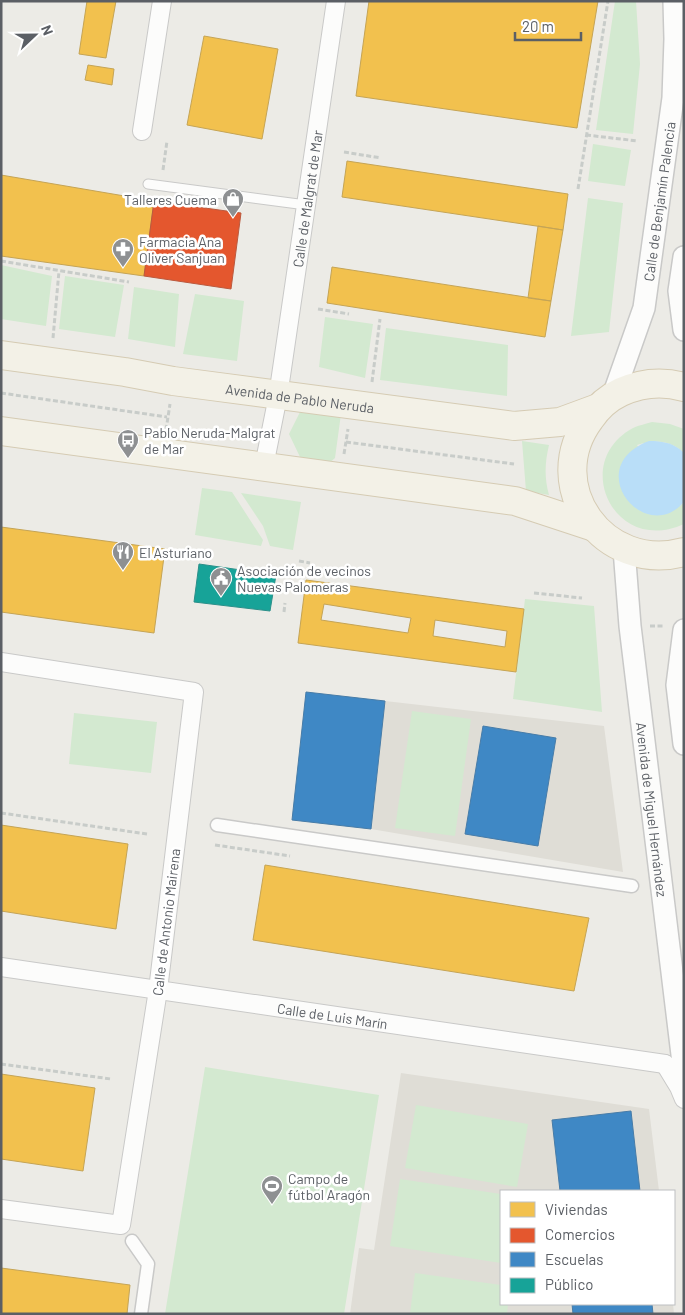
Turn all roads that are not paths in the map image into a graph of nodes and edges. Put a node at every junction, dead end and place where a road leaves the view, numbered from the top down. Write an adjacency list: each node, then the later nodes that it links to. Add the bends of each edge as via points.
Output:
1 (162, 1): 4 (street)
2 (336, 1): 6 (street, Calle de Malgrat de Mar)
3 (674, 1): 12 (street, Calle de Benjamín Palencia, via 674,98 644,308)
4 (142, 131)
5 (148, 184): 6 (lane)
6 (306, 205): 11 (street, Calle de Malgrat de Mar)
7 (684, 257): 8 (street, via 679,291)
8 (684, 330)
9 (1, 355): 11 (main road, Avenida de Pablo Neruda)
10 (684, 387): 12 (main road, Avenida de Pablo Neruda, via 652,383 632,387)
11 (278, 396): 12 (main road, Avenida de Pablo Neruda, via 514,426 560,422); 14 (street, Calle de Malgrat de Mar)
12 (605, 402): 15 (main road, via 582,429 574,453 572,479 576,496)
13 (1, 431): 14 (main road)
14 (264, 466): 15 (main road, via 515,501)
15 (594, 527): 16 (main road)
16 (624, 549): 17 (main road, via 646,555 670,556); 25 (street, Avenida de Miguel Hernández, via 631,636 678,1011)
17 (684, 552)
18 (675, 628): 20 (street)
19 (1, 662): 24 (street, Calle de Antonio Mairena, via 194,692)
20 (684, 744)
21 (217, 825): 22 (street)
22 (632, 886)
23 (1, 967): 24 (street, Calle de Luis Marín)
24 (158, 990): 25 (street, Calle de Luis Marín); 28 (street, Calle de Antonio Mairena, via 121,1225)
25 (679, 1060): 26 (street); 27 (street, via 679,1087)
26 (684, 1078)
27 (684, 1099)
28 (1, 1209)
29 (132, 1241): 30 (street, via 148,1264)
30 (142, 1314)

